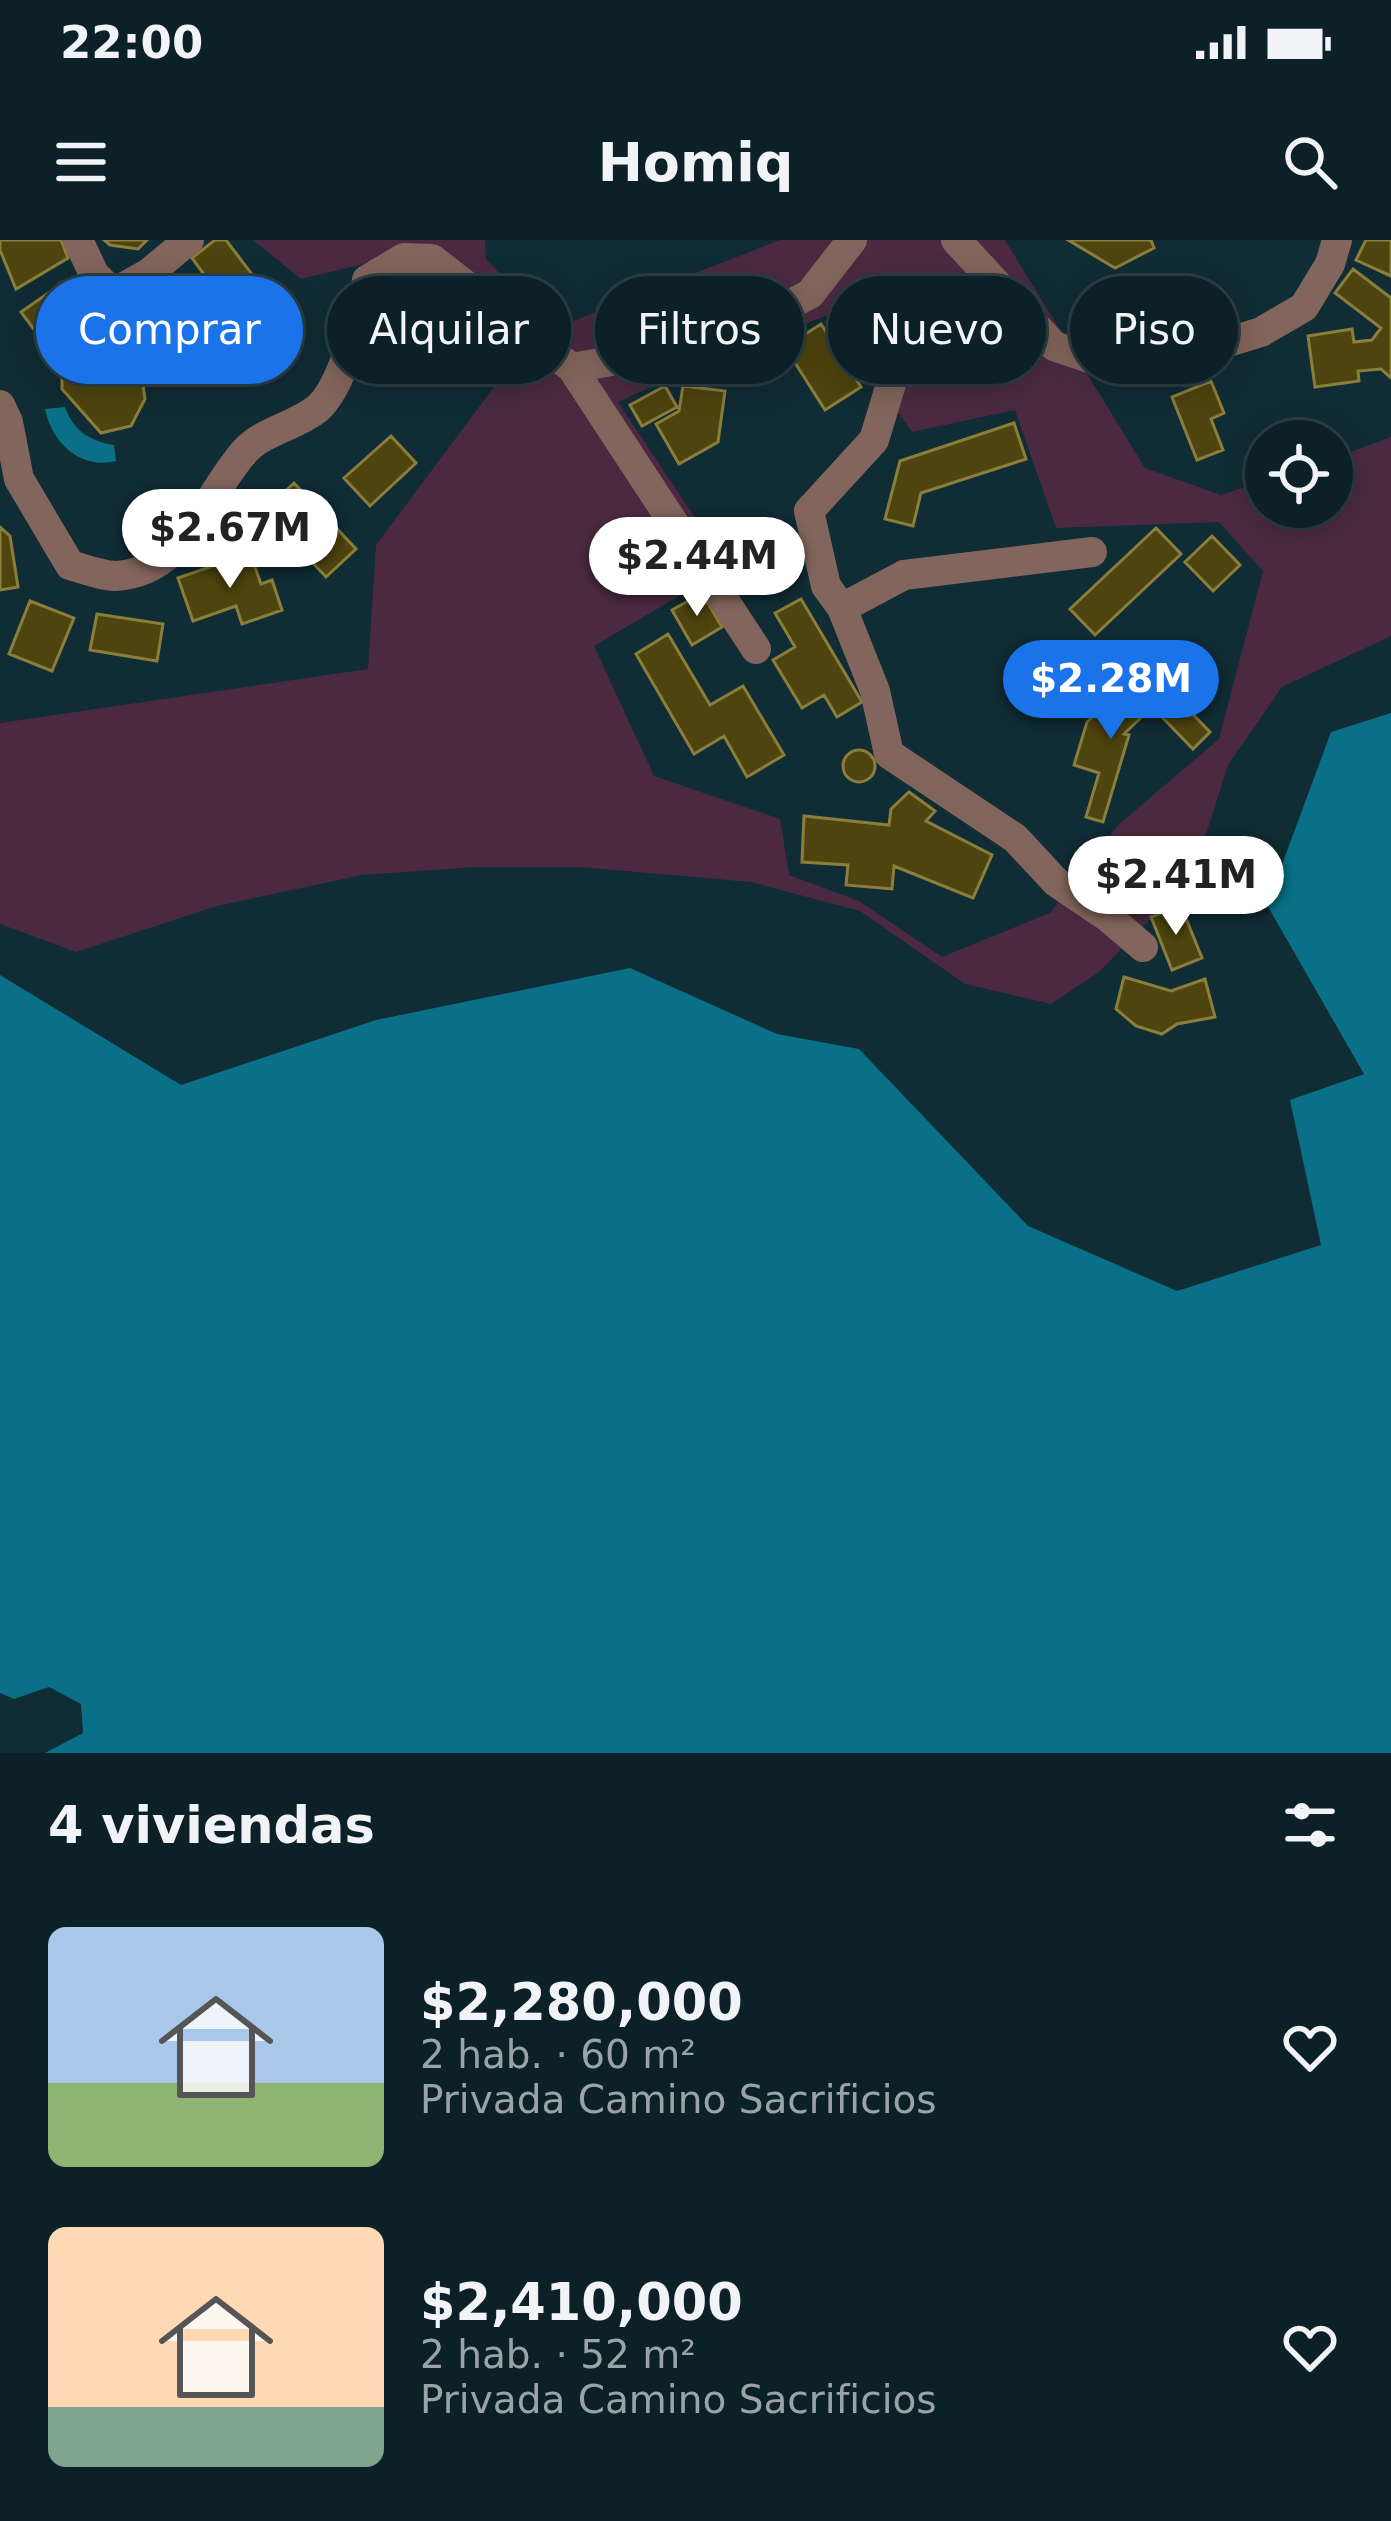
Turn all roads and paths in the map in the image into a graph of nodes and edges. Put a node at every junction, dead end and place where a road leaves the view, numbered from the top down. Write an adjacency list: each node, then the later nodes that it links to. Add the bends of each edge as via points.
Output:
1 (78, 240): 2 (street, via 113,293)
2 (189, 240)
3 (852, 240): 8 (street, via 810,294 719,342)
4 (956, 240): 6 (street)
5 (1336, 240): 7 (street, via 1304,307 1262,332 1167,362 1107,364)
6 (989, 276)
7 (1046, 337)
8 (572, 368): 10 (street, via 432,259 404,258 367,280 344,364 320,407 250,445 193,531 155,564 115,576 70,565 19,479); 13 (street)
9 (891, 384): 12 (street, via 874,440 809,511 826,586)
10 (0, 405)
11 (1091, 552): 12 (street, via 904,575)
12 (842, 608): 14 (street, via 889,754 1015,838 1056,882)
13 (756, 649)
14 (1143, 947)

